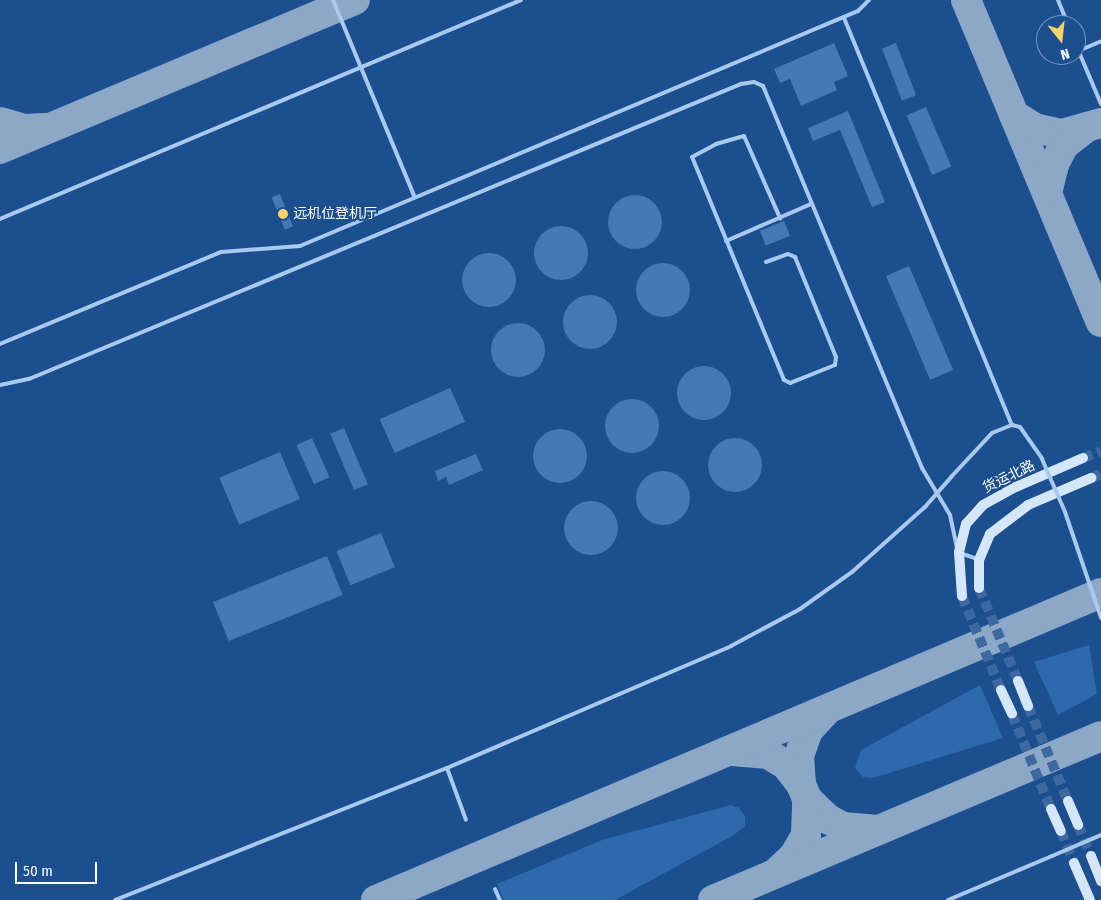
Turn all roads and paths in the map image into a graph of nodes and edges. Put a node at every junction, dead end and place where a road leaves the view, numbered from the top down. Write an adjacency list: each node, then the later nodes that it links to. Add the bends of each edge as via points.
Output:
1 (333, 0): 10 (lane)
2 (521, 0): 10 (lane)
3 (869, 0): 6 (lane)
4 (1058, 0): 5 (lane)
5 (1064, 15)
6 (844, 18): 12 (lane); 20 (lane)
7 (1101, 41): 8 (lane)
8 (1086, 47)
9 (1084, 65): 11 (lane)
10 (361, 67): 12 (lane); 15 (lane)
11 (1101, 104)
12 (414, 196): 18 (lane, via 300,246 221,252)
13 (811, 204): 14 (lane); 19 (lane, via 763,86 754,82 741,84 29,379); 23 (lane, via 922,468 950,515)
14 (780, 218): 16 (lane); 16 (lane, via 744,136 716,144 694,155 692,160)
15 (0, 220)
16 (726, 241): 17 (lane, via 786,382 835,365 836,357 795,257 788,254)
17 (766, 262)
18 (0, 344)
19 (0, 385)
20 (1012, 425): 27 (lane, bridge, via 1020,427 1042,459 1065,512); 32 (lane, bridge, via 992,432 925,506 852,572 792,614 666,676)
21 (1083, 458): 23 (main road, 货运北路, via 983,505 966,524)
22 (1091, 478): 24 (main road, via 1008,517 990,534)
23 (958, 552): 24 (lane); 26 (main road, 货运北路)
24 (979, 560): 25 (main road)
25 (979, 588)
26 (962, 596)
27 (1101, 618)
28 (1018, 681): 30 (main road)
29 (1002, 690): 31 (main road)
30 (1028, 706)
31 (1012, 714)
32 (446, 768): 35 (lane); 43 (lane)
33 (1068, 801): 36 (main road)
34 (1051, 809): 37 (main road)
35 (466, 820)
36 (1078, 824)
37 (1061, 831)
38 (1101, 835): 45 (lane, bridge)
39 (1091, 856): 41 (main road)
40 (1074, 863): 46 (main road)
41 (1101, 881)
42 (495, 889): 44 (lane)
43 (114, 900)
44 (500, 900)
45 (948, 900)
46 (1090, 900)

